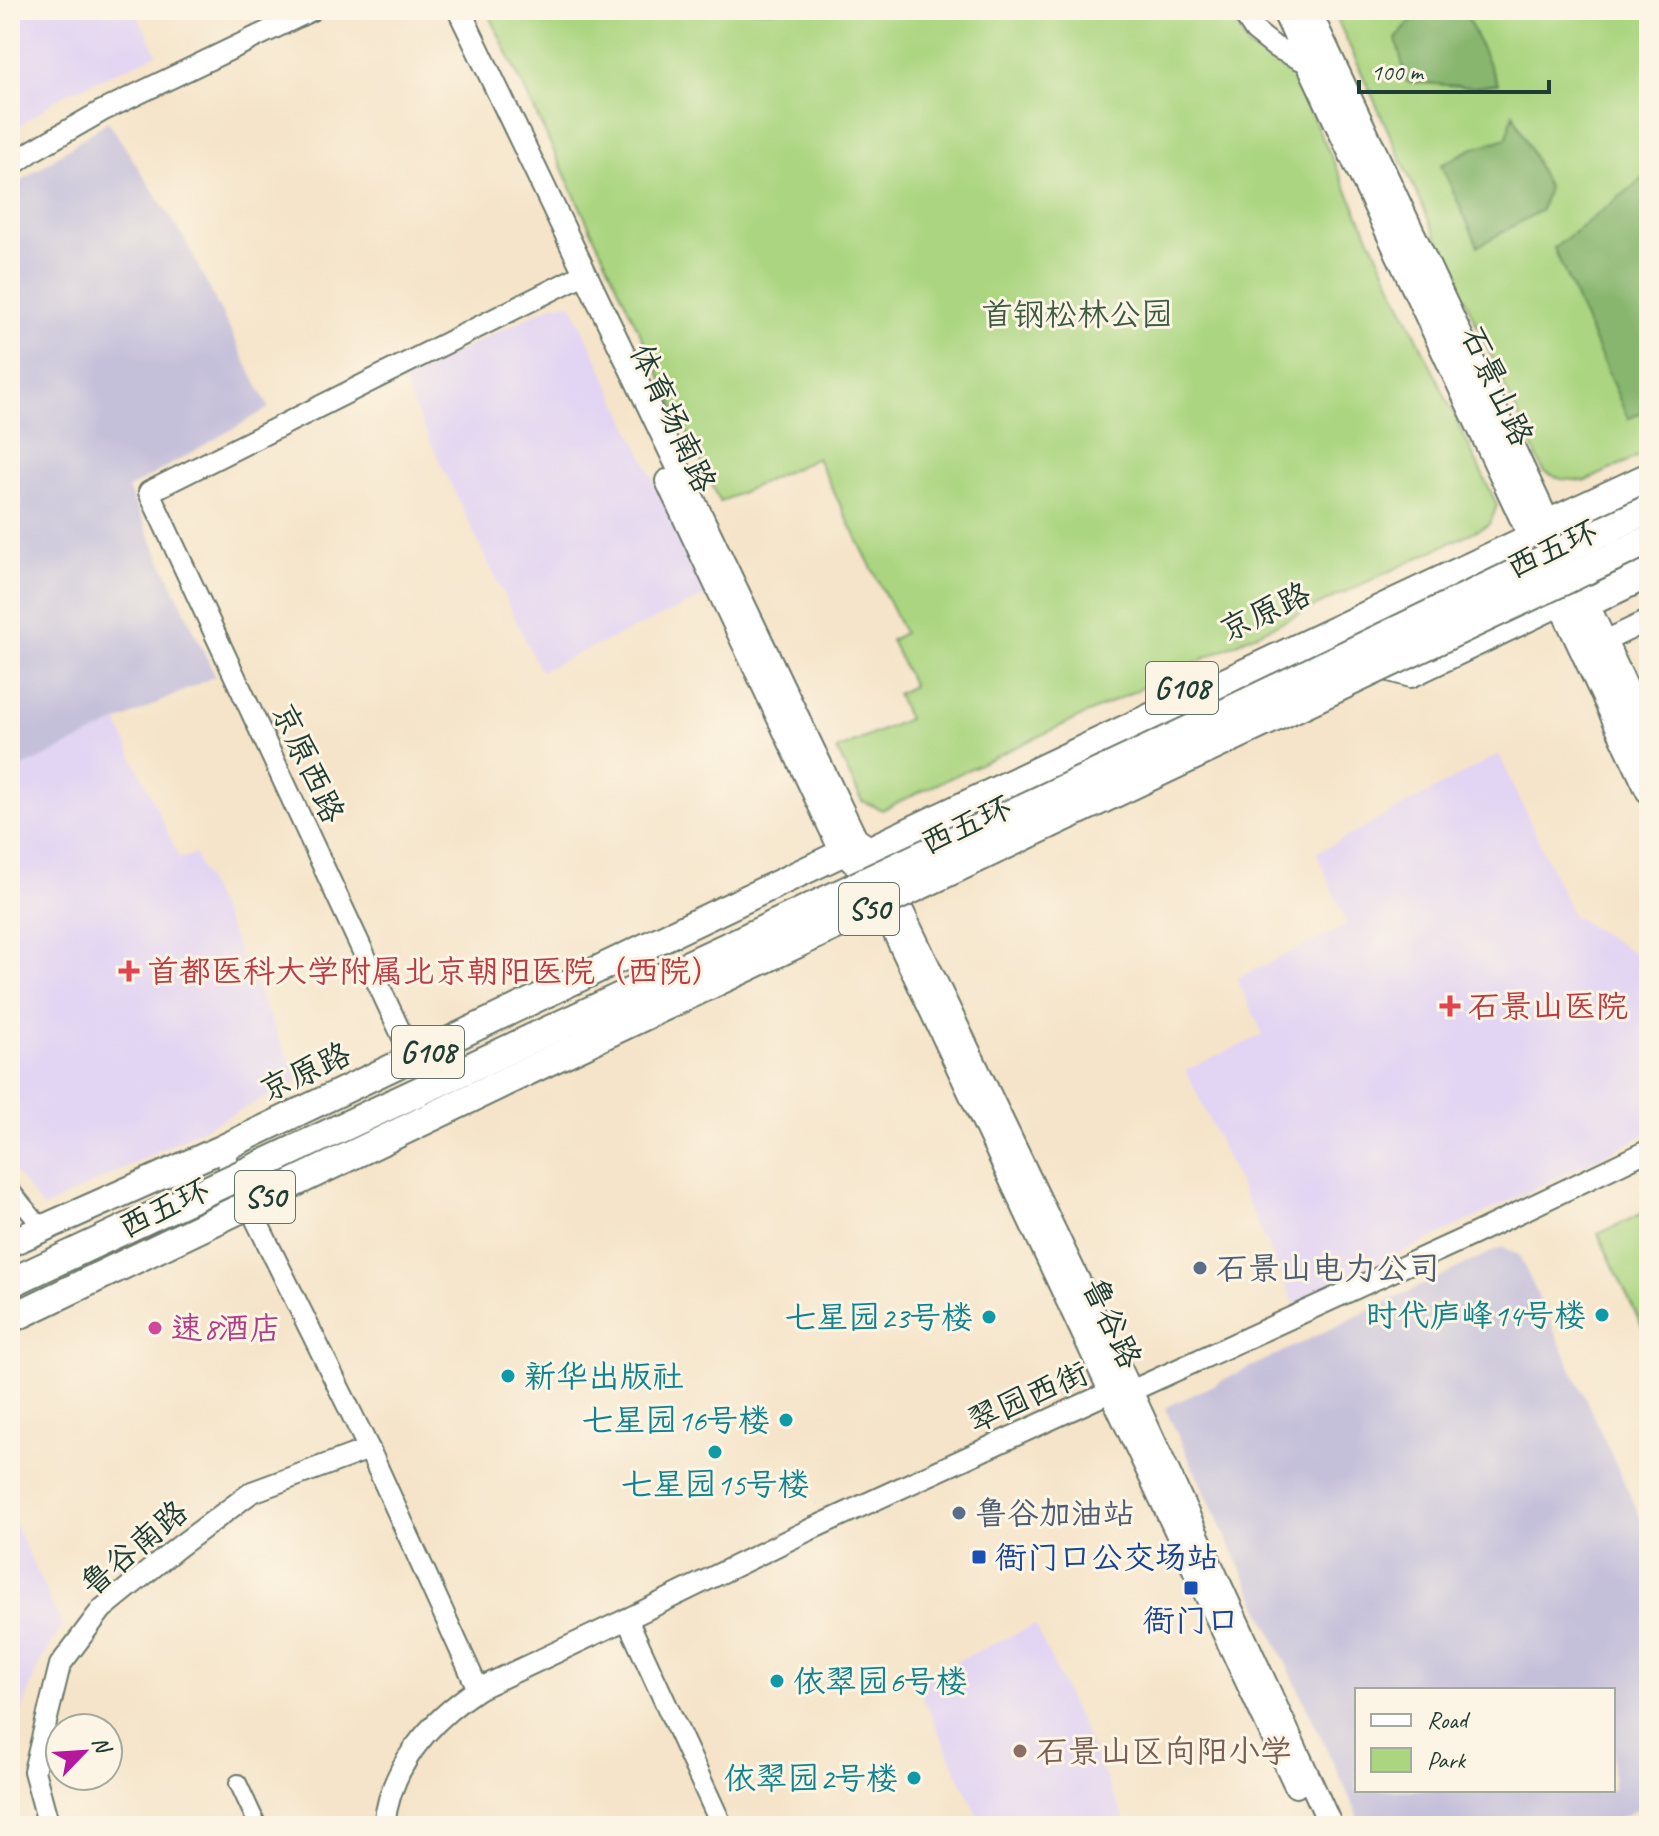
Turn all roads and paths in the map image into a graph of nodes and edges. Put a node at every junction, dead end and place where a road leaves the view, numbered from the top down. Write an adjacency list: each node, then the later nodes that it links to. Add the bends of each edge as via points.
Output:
1 (445, 10): 9 (main road, 体育场南路)
2 (459, 10): 9 (main road, 体育场南路)
3 (1241, 10): 7 (street, via 1275,47)
4 (1284, 10): 7 (main road, 石景山路)
5 (1308, 10): 12 (main road, 石景山路)
6 (308, 11): 8 (street, via 102,111)
7 (1308, 63): 12 (main road, 石景山路)
8 (10, 167)
9 (578, 277): 21 (main road, 体育场南路); 22 (street, 京原西路, via 149,492)
10 (1649, 477): 12 (highway)
11 (1649, 509): 28 (highway, 西五环 / S50, bridge)
12 (1535, 530): 15 (highway, 石景山路); 18 (highway, 京原路 / G108); 21 (highway, 京原路 / G108)
13 (1649, 540): 29 (highway, 西五环 / S50, bridge)
14 (1649, 573): 15 (highway)
15 (1574, 604): 17 (highway, 石景山路); 18 (street, via 1411,677); 20 (highway, 石景山路)
16 (1649, 620): 17 (street)
17 (1603, 642): 19 (highway, 石景山路)
18 (1297, 648): 21 (highway, 京原路 / G108)
19 (1649, 740)
20 (1649, 790)
21 (856, 847): 22 (highway, 京原路 / G108); 30 (main road, 鲁谷路, via 857,866 888,919)
22 (413, 1059): 23 (highway, 京原路 / G108)
23 (221, 1149): 26 (highway, 京原路 / G108); 31 (street)
24 (1649, 1150): 30 (street, 翠园西街)
25 (10, 1189): 26 (street)
26 (43, 1229): 27 (highway, 京原路 / G108)
27 (10, 1243)
28 (10, 1283)
29 (10, 1319)
30 (1120, 1392): 32 (street, 翠园西街, via 807,1531); 39 (main road, 鲁谷路); 40 (main road, 鲁谷路)
31 (369, 1449): 33 (street); 35 (street, 鲁谷南路, via 252,1492 102,1609 60,1665 34,1771)
32 (627, 1619): 33 (street, 翠园西街); 38 (street)
33 (478, 1689): 37 (street, via 453,1706 410,1754 395,1782)
34 (238, 1783): 36 (street)
35 (49, 1826)
36 (258, 1826)
37 (384, 1826)
38 (722, 1826)
39 (1315, 1826)
40 (1331, 1826)

